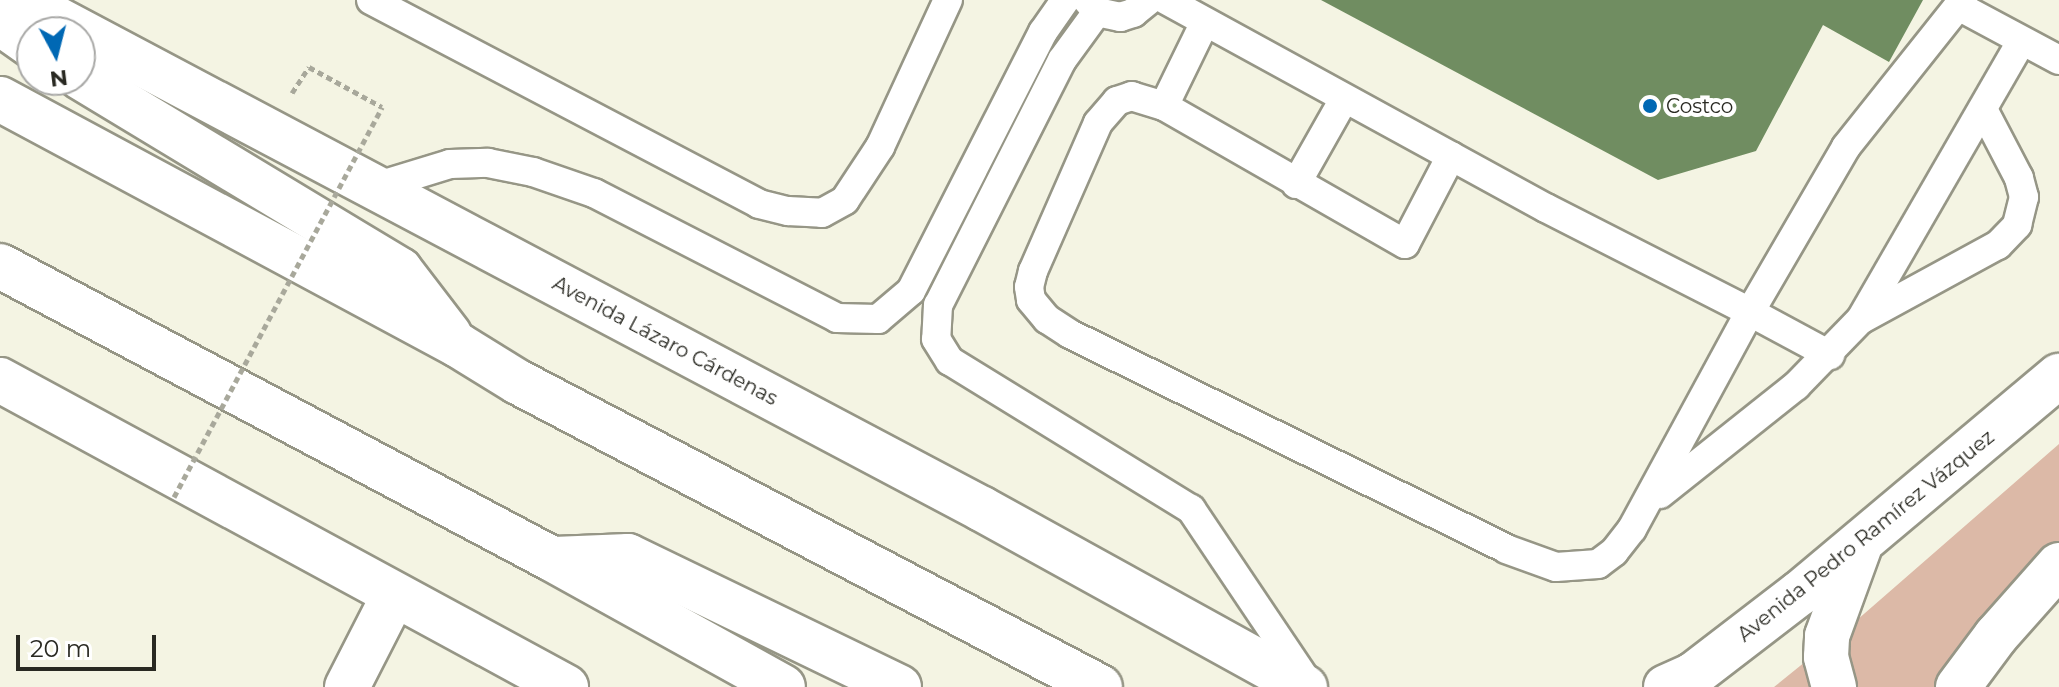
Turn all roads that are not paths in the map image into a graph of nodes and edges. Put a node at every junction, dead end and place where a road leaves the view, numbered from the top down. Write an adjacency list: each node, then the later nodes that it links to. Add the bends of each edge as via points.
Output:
1 (21, 0): 19 (main road, Avenida Lázaro Cárdenas)
2 (371, 0): 3 (lane, via 759,204 822,213 845,200 880,147)
3 (948, 0)
4 (1065, 0): 19 (lane, via 1043,32 911,291 878,319 837,318 594,193 533,172 488,163 450,164)
5 (1149, 0): 8 (lane, via 1120,17)
6 (1166, 0): 9 (lane)
7 (1962, 4): 10 (lane); 21 (lane, via 1846,147)
8 (1092, 6): 39 (lane, via 938,305 936,339 950,361 1191,509)
9 (1205, 22): 14 (lane); 15 (lane)
10 (2040, 51): 11 (lane); 16 (lane)
11 (2059, 76)
12 (96, 87): 23 (main road, via 400,270)
13 (0, 99): 23 (main road)
14 (1344, 99): 17 (lane); 18 (lane)
15 (1164, 106): 18 (lane); 27 (lane, via 1132,96 1117,101 1098,123 1029,287 1031,300 1047,319 1506,549 1556,567 1598,564 1614,552)
16 (1983, 109): 22 (lane); 22 (lane, via 2019,178 2024,197 2017,225 1998,245)
17 (1451, 156): 18 (lane, via 1405,244); 21 (lane)
18 (1296, 184)
19 (375, 187): 38 (main road, Avenida Lázaro Cárdenas)
20 (0, 266): 29 (main road)
21 (1750, 312): 24 (lane); 27 (lane)
22 (1861, 319): 24 (lane)
23 (458, 345): 37 (main road, via 518,382)
24 (1830, 355): 27 (lane)
25 (2059, 376): 28 (main road, Avenida Pedro Ramírez Vázquez)
26 (0, 380): 31 (main road)
27 (1650, 502)
28 (1860, 545): 32 (main road, Avenida Pedro Ramírez Vázquez); 40 (main road, via 1827,636)
29 (552, 559): 35 (main road); 36 (main road, via 628,556)
30 (2059, 565): 41 (main road)
31 (394, 595): 33 (main road); 34 (main road)
32 (1683, 683)
33 (347, 687)
34 (566, 687)
35 (783, 687)
36 (899, 687)
37 (1100, 687)
38 (1305, 687)
39 (1311, 687)
40 (1834, 687)
41 (1958, 687)

